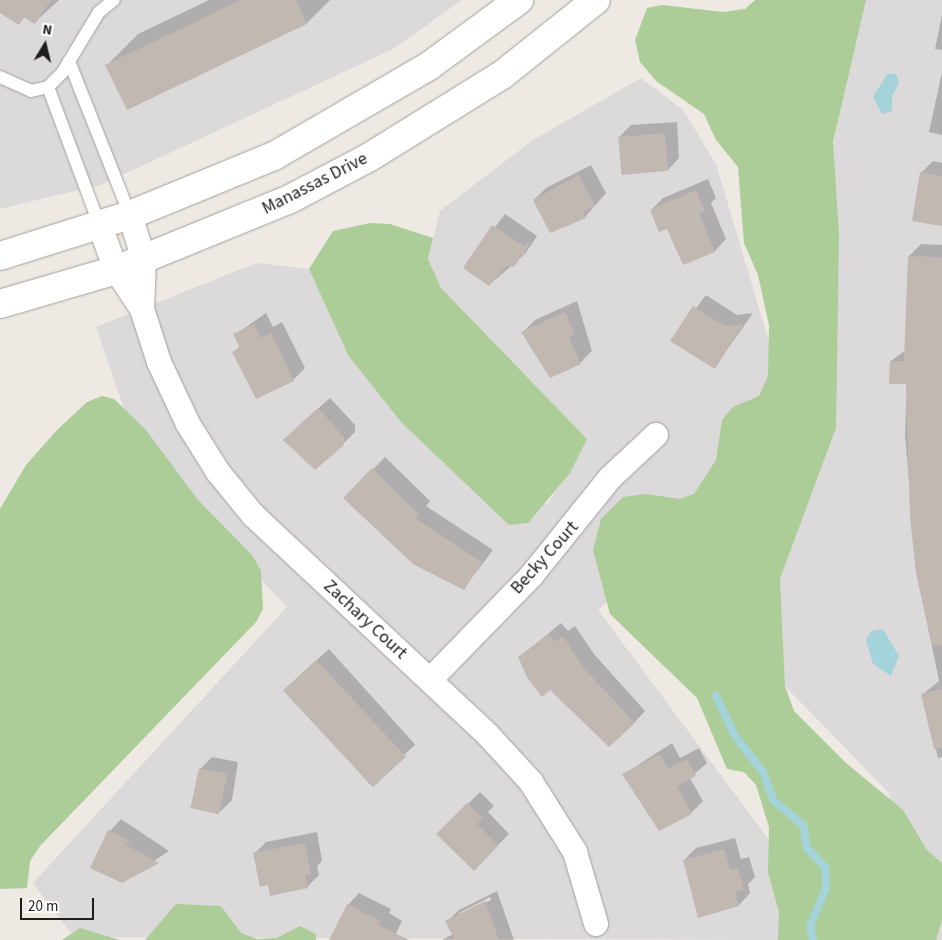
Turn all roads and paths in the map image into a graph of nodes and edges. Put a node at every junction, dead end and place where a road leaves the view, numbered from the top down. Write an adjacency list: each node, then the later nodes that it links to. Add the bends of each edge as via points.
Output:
1 (114, 0): 4 (lane, via 99,12)
2 (519, 0): 7 (street, via 429,66 351,114 274,156)
3 (596, 0): 10 (street, Manassas Drive, via 502,75 368,158 292,198)
4 (70, 61): 6 (lane); 7 (lane)
5 (0, 77): 6 (lane, via 32,91)
6 (48, 87): 8 (lane)
7 (130, 215): 8 (street); 10 (street, Zachary Court)
8 (100, 226): 9 (street); 11 (street, Zachary Court)
9 (0, 256)
10 (144, 260): 11 (street, Manassas Drive); 13 (street, Zachary Court)
11 (116, 270): 12 (street, Manassas Drive); 13 (street, Zachary Court)
12 (0, 304)
13 (142, 309): 15 (street, Zachary Court, via 159,362 218,472 254,515)
14 (656, 435): 15 (street, Becky Court, via 610,478 532,575)
15 (430, 680): 16 (street, Zachary Court, via 488,735 555,815 575,852)
16 (596, 924)

